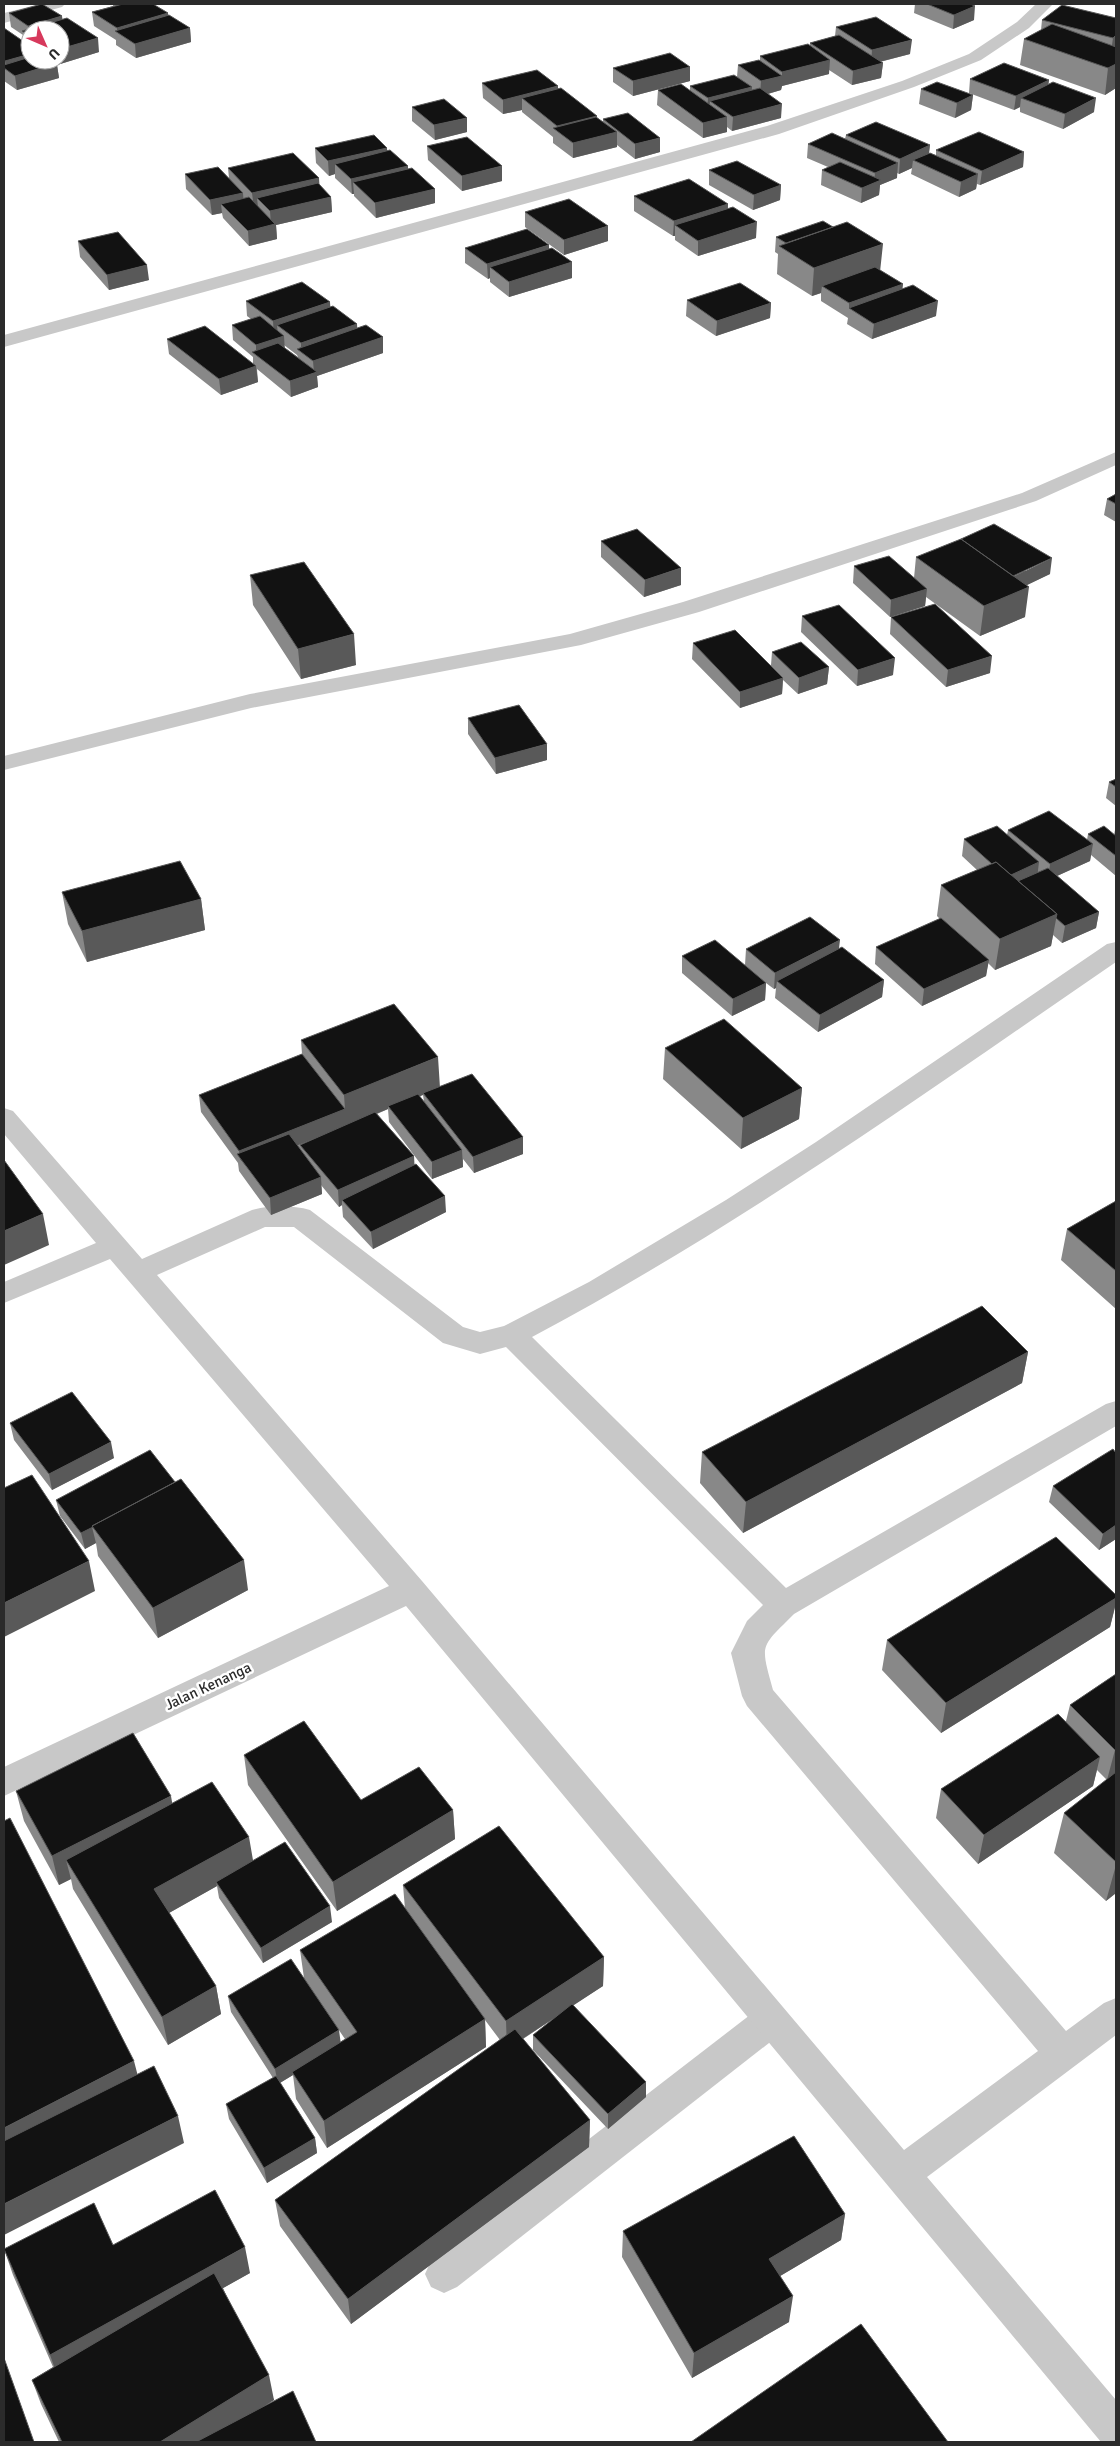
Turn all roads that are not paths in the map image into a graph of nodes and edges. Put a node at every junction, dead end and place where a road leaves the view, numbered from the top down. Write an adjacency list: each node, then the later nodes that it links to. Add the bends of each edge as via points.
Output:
1 (57, 4): 3 (street)
2 (1045, 4): 4 (street, via 1023,25 975,57 908,84 774,130)
3 (4, 18)
4 (4, 341)
5 (1116, 458): 6 (street, via 1029,497 691,607 573,640 250,701)
6 (4, 763)
7 (1116, 950): 12 (street, via 736,1207 599,1289)
8 (4, 1117): 9 (street)
9 (115, 1246): 10 (street); 11 (street)
10 (138, 1272): 12 (street, via 262,1217 300,1217 453,1335 480,1343); 14 (street)
11 (4, 1293)
12 (512, 1335): 15 (street)
13 (1116, 1412): 15 (street)
14 (411, 1590): 16 (street, Jalan Kenanga); 18 (street)
15 (783, 1606): 19 (street, via 758,1630 747,1653 758,1696)
16 (4, 1782)
17 (1116, 2014): 19 (street)
18 (771, 2020): 20 (street); 21 (street)
19 (1062, 2053): 20 (street)
20 (902, 2174): 22 (street)
21 (444, 2274)
22 (1116, 2430)

